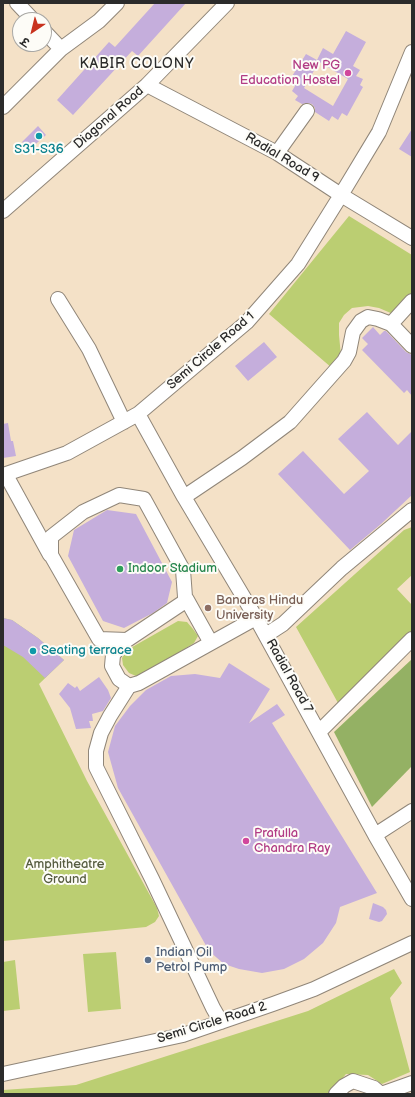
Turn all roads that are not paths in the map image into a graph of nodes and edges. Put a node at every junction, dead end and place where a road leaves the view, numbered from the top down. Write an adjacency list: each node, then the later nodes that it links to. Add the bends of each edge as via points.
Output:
1 (17, 3): 4 (street)
2 (117, 3): 6 (street)
3 (227, 3): 9 (street, Diagonal Road)
4 (25, 12)
5 (52, 39): 6 (street)
6 (61, 49): 10 (street)
7 (412, 52): 8 (street, Semi Circle Road 1)
8 (409, 70): 13 (street, Semi Circle Road 1, via 379,132)
9 (147, 85): 12 (street, Radial Road 9); 14 (street, Diagonal Road)
10 (3, 106)
11 (307, 111): 12 (street)
12 (277, 153): 13 (street, Radial Road 9)
13 (341, 195): 15 (street, Radial Road 9); 20 (street, Semi Circle Road 1, via 298,264 247,322)
14 (3, 211)
15 (412, 238)
16 (58, 300): 21 (street, via 89,349)
17 (412, 301): 18 (street)
18 (391, 324): 19 (street); 23 (street, via 378,318 368,317 361,320 353,332 349,352 344,361 290,422)
19 (412, 346)
20 (138, 414): 21 (street, Semi Circle Road 1); 23 (street, Radial Road 7)
21 (124, 422): 22 (street, Semi Circle Road 1, via 67,453)
22 (4, 475): 25 (street)
23 (184, 497): 27 (street, Radial Road 7)
24 (412, 510): 28 (street, via 342,568 282,624)
25 (51, 555): 26 (street, via 51,537 83,512 119,494 144,499 183,570); 30 (street, via 99,639)
26 (187, 600): 30 (street); 31 (street)
27 (256, 618): 28 (street, Radial Road 7); 31 (street)
28 (266, 635): 33 (street, Radial Road 7)
29 (412, 639): 33 (street)
30 (127, 640): 32 (street, via 113,655 112,666 119,679)
31 (211, 643): 32 (street)
32 (129, 686): 38 (street, via 101,733 96,751 96,767)
33 (319, 732): 35 (street, Radial Road 7)
34 (412, 811): 35 (street)
35 (375, 835): 36 (street, Radial Road 7)
36 (412, 899)
37 (412, 943): 38 (street, Semi Circle Road 2, via 314,989)
38 (222, 1022): 39 (street, Semi Circle Road 2, via 183,1035)
39 (3, 1074)
40 (412, 1083): 41 (street, via 381,1094 374,1088 353,1081)
41 (336, 1094)

